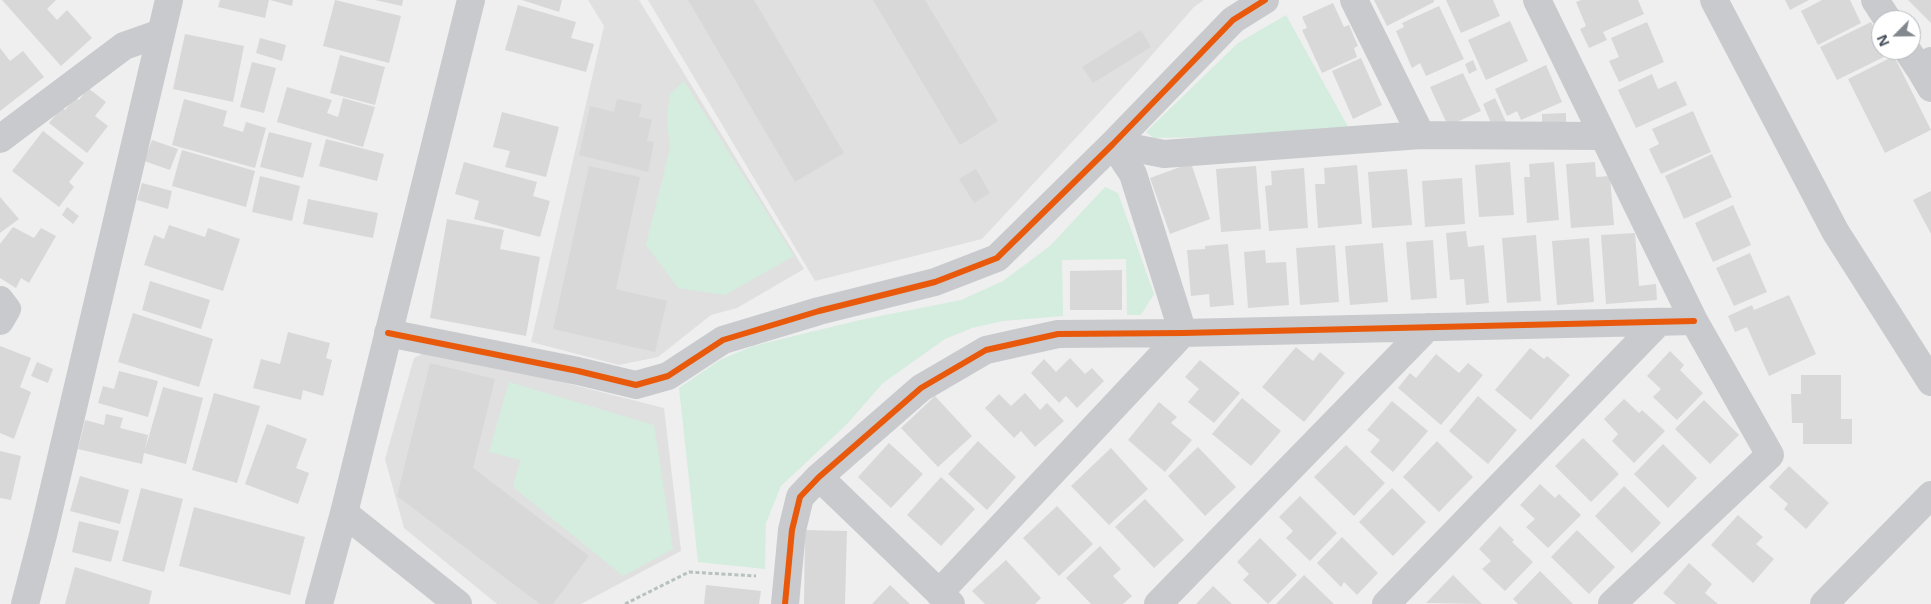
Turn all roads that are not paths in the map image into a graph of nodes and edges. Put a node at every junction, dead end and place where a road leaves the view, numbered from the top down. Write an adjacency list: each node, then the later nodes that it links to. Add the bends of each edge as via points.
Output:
1 (169, 0): 7 (street)
2 (470, 0): 17 (street)
3 (1265, 0): 11 (street, via 1233,20)
4 (1354, 0): 8 (street)
5 (1536, 0): 9 (street)
6 (1714, 0): 19 (street, via 1835,231)
7 (161, 32): 10 (street, via 124,46); 25 (street)
8 (1421, 135): 9 (street); 11 (street, via 1164,154)
9 (1602, 136): 15 (street)
10 (0, 139)
11 (1113, 144): 17 (street, via 996,258 935,282 819,311 723,340 668,376 636,385); 18 (street, via 1133,174)
12 (0, 300): 13 (street, via 7,309)
13 (0, 321)
14 (1658, 322): 15 (street); 16 (street); 29 (street)
15 (1694, 322): 30 (street, via 1770,455)
16 (1428, 328): 18 (street); 28 (street)
17 (388, 333): 22 (street)
18 (1183, 333): 20 (street, via 1058,334 986,350 921,388); 24 (street)
19 (1931, 382)
20 (819, 477): 23 (street, via 800,497 792,530); 24 (street)
21 (1931, 495): 31 (street)
22 (344, 513): 26 (street); 27 (street)
23 (786, 591)
24 (945, 598)
25 (25, 604)
26 (319, 604)
27 (458, 604)
28 (1158, 604)
29 (1386, 604)
30 (1612, 604)
31 (1824, 604)

